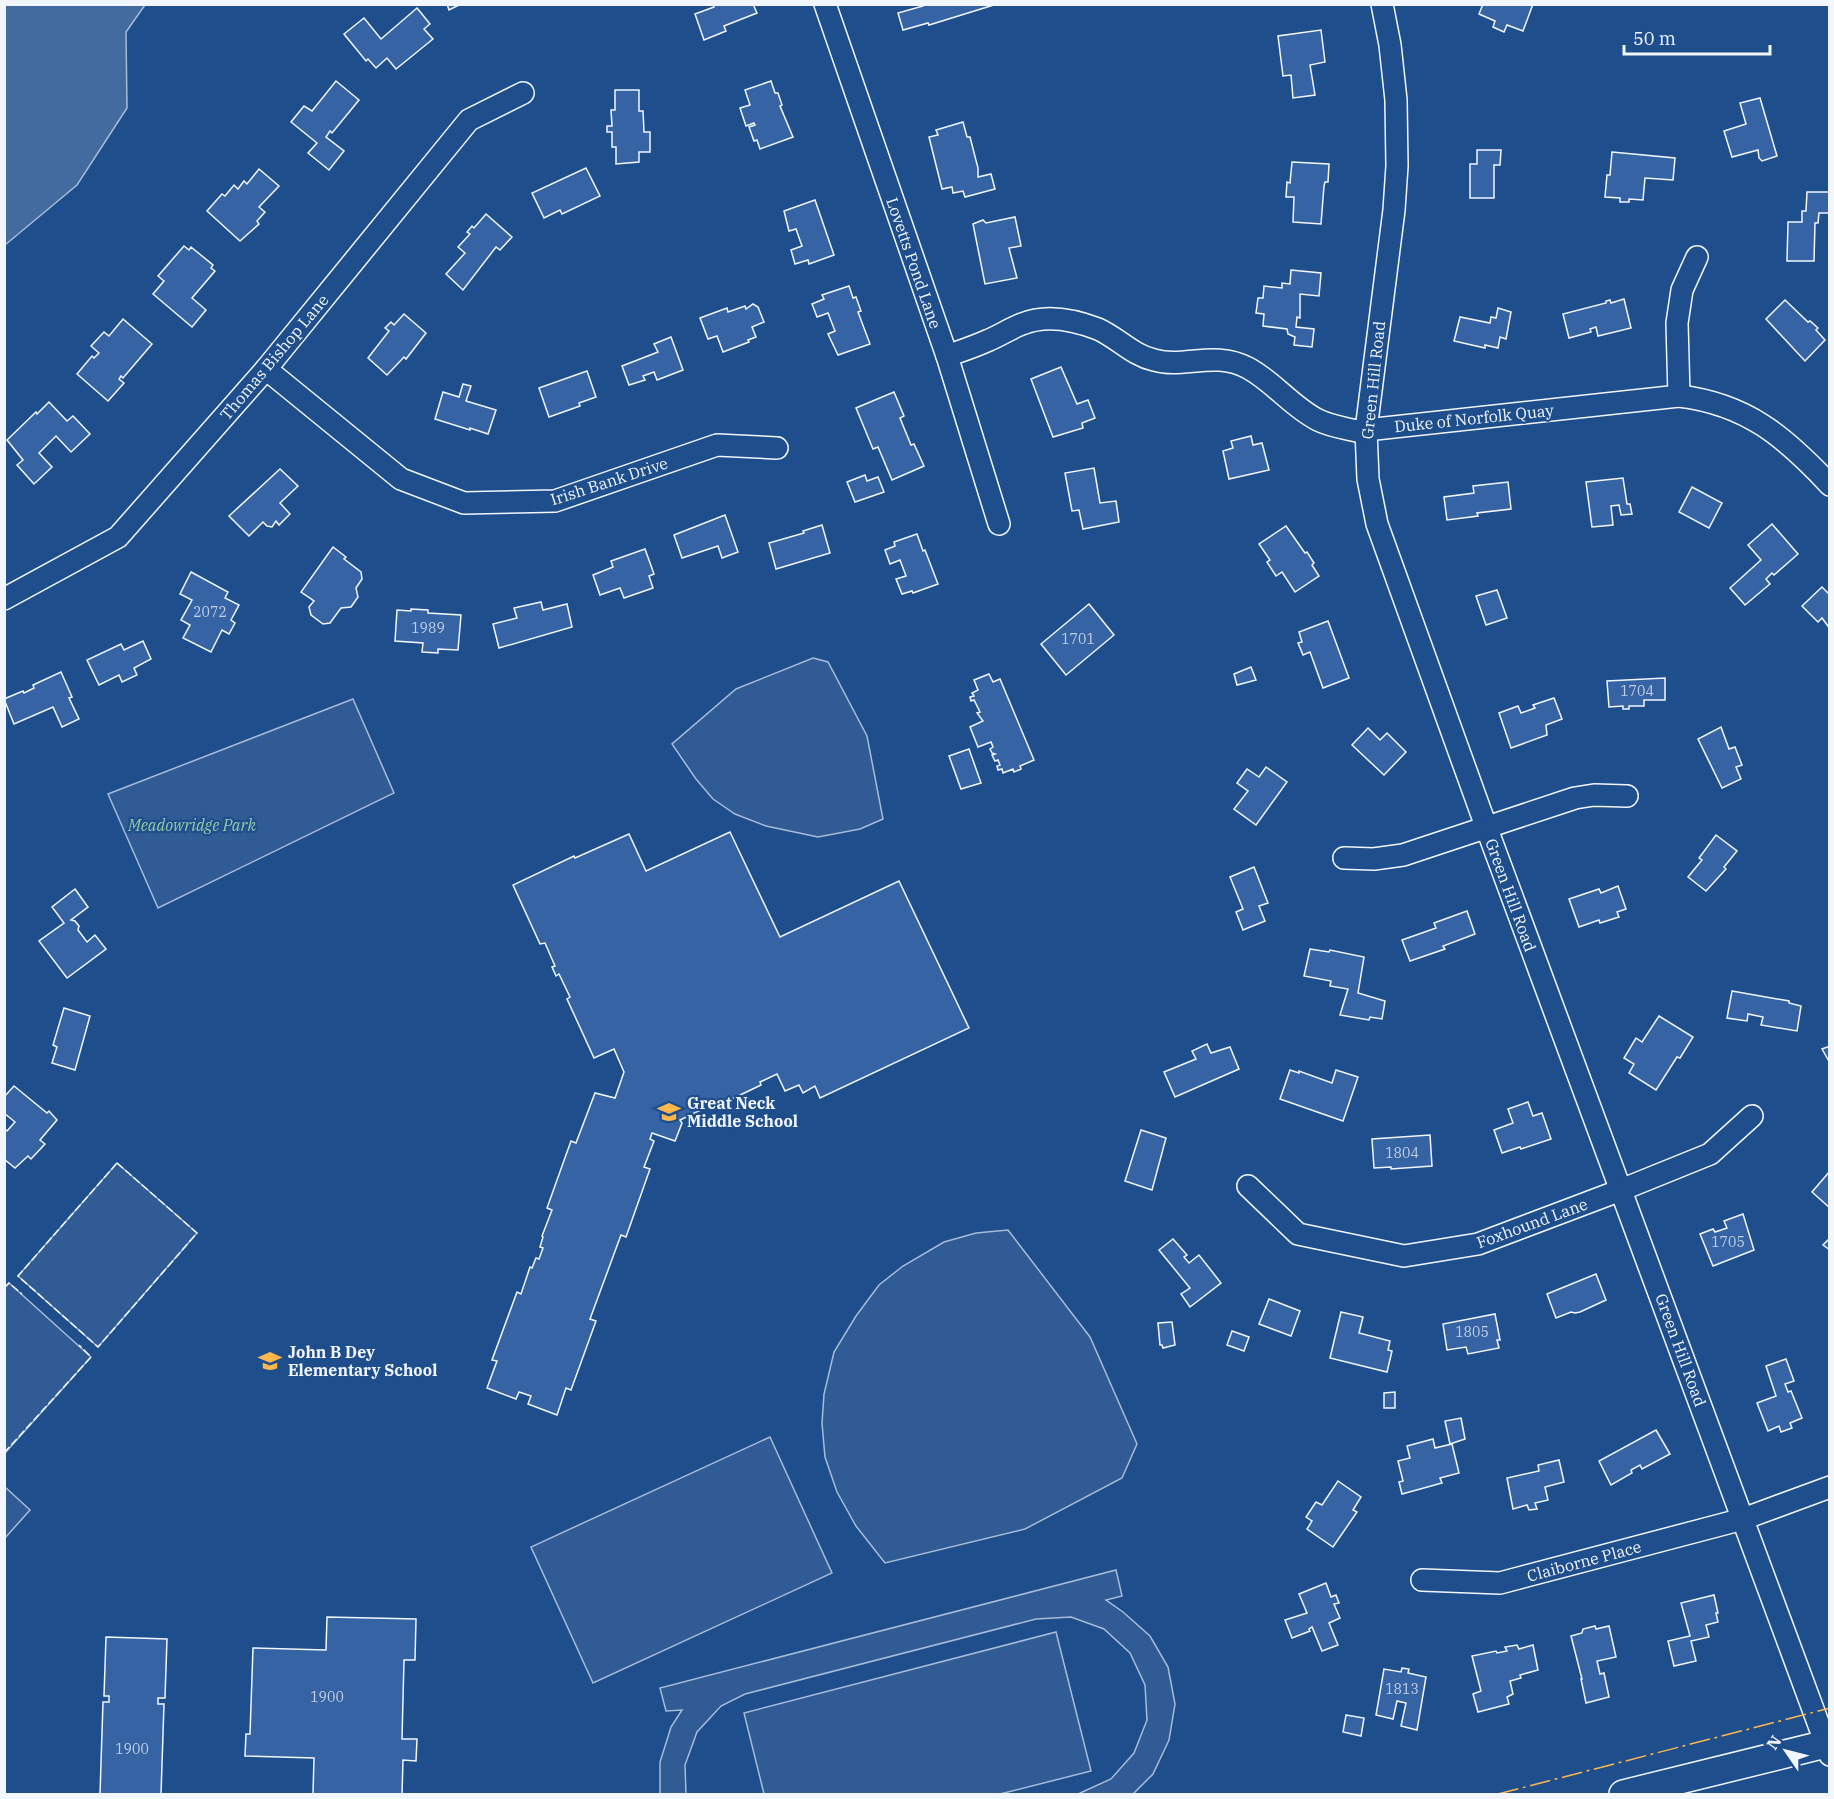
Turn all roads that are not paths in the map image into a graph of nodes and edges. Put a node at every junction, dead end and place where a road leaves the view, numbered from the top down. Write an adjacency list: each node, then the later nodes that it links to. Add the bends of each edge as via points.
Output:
1 (825, 4): 5 (street, Lovetts Pond Lane)
2 (1382, 4): 8 (street, Green Hill Road, via 1396,100 1397,166)
3 (523, 93): 6 (street, Thomas Bishop Lane, via 469,120)
4 (1697, 256): 7 (street, via 1682,290 1677,323)
5 (947, 356): 8 (street, Duke of Norfolk Quay, via 1024,323 1064,320 1106,333 1136,354 1154,361 1224,360 1246,367 1317,420); 11 (street, Lovetts Pond Lane)
6 (266, 369): 9 (street, Irish Bank Drive, via 401,479 464,503 555,501 717,445); 12 (street, Thomas Bishop Lane, via 118,537)
7 (1679, 396): 8 (street, Duke of Norfolk Quay); 10 (street, Duke of Norfolk Quay, via 1701,398 1752,417 1775,433)
8 (1366, 430): 14 (street, Green Hill Road, via 1368,479 1377,524)
9 (777, 448)
10 (1830, 485)
11 (999, 524)
12 (4, 598)
13 (1628, 796): 14 (street, via 1575,798)
14 (1486, 829): 15 (street, via 1403,855); 18 (street, Green Hill Road)
15 (1344, 858)
16 (1752, 1116): 18 (street, Foxhound Lane, via 1710,1154)
17 (1248, 1186): 18 (street, Foxhound Lane, via 1298,1234 1404,1256 1478,1244)
18 (1621, 1190): 20 (street, Green Hill Road)
19 (1830, 1487): 20 (street, Claiborne Place)
20 (1743, 1519): 21 (street, Claiborne Place, via 1500,1583); 22 (street, Green Hill Road)
21 (1422, 1580)
22 (1828, 1747): 23 (main road)
23 (1623, 1794)

